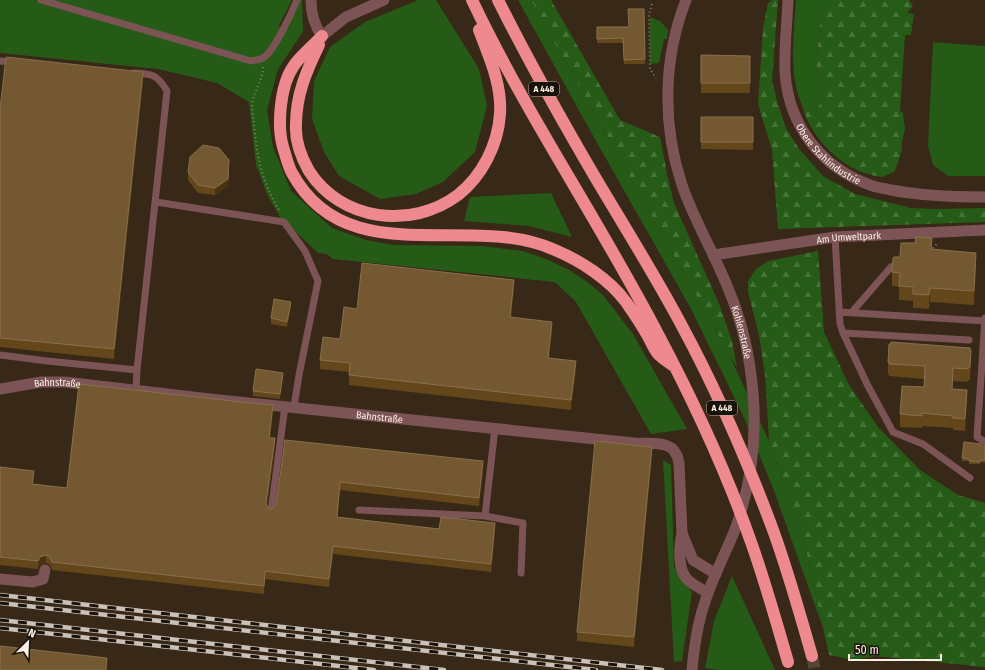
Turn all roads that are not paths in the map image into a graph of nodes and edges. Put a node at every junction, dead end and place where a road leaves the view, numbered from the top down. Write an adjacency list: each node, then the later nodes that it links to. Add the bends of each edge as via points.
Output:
1 (41, 0): 2 (lane, via 251,61 264,58 272,48)
2 (297, 0)
3 (311, 0): 10 (street, via 313,19)
4 (384, 0): 10 (street, via 346,17)
5 (468, 0): 10 (highway, via 497,79 500,97 497,131 484,166 458,195 438,207 413,214 388,217 366,213 342,204 326,192 303,161 295,127 297,108 304,76)
6 (472, 0): 27 (highway, A 448, via 496,48)
7 (498, 0): 44 (highway, A 448, via 521,47 671,306 712,385 774,532)
8 (686, 0): 18 (street, Kohlenstraße, via 674,38 668,83 671,143 682,185)
9 (788, 0): 14 (street, Obere Stahlindustrie, via 785,73 789,98 798,123 821,155 848,176 872,186 908,193)
10 (322, 36): 27 (highway, via 293,67 286,83 279,118 281,139 291,172 309,198 340,221 364,230 397,234 489,235 554,249 585,266 609,284 625,301 657,353)
11 (0, 61): 12 (lane)
12 (23, 63)
13 (130, 72): 15 (lane, via 153,74 161,80 167,91)
14 (985, 197)
15 (156, 202): 28 (lane); 31 (lane, via 284,222 305,252 318,281 299,375)
16 (985, 230): 17 (street, Am Umweltpark)
17 (835, 237): 18 (street, Am Umweltpark); 20 (lane)
18 (713, 255): 41 (street, Kohlenstraße, via 740,319 754,406 748,486 738,520)
19 (890, 267): 21 (lane)
20 (839, 312): 21 (lane); 24 (lane)
21 (852, 312): 23 (lane)
22 (985, 318): 23 (lane)
23 (985, 321): 33 (lane, via 977,437)
24 (843, 333): 25 (lane); 34 (lane, via 893,432 923,444)
25 (969, 340)
26 (0, 355): 28 (lane)
27 (677, 369): 45 (highway, A 448, via 709,436 750,540)
28 (137, 370): 30 (lane)
29 (0, 389): 30 (street, Bahnstraße, via 20,384 65,382)
30 (136, 390): 31 (street, Bahnstraße)
31 (290, 406): 32 (street, Bahnstraße); 36 (lane)
32 (495, 428): 37 (lane); 38 (street, Bahnstraße, via 662,444 671,447 679,463)
33 (985, 442)
34 (970, 478)
35 (359, 510): 37 (lane)
36 (271, 512)
37 (485, 516): 40 (lane, via 523,523)
38 (682, 533): 41 (street, Bahnstraße, via 693,560); 43 (street, Bahnstraße, via 680,558 683,575)
39 (45, 570): 42 (street, via 43,579 39,581)
40 (521, 573)
41 (716, 574): 43 (street, Kohlenstraße)
42 (0, 579)
43 (708, 593): 46 (street, Kohlenstraße, via 697,630)
44 (812, 656)
45 (788, 662)
46 (692, 670)

